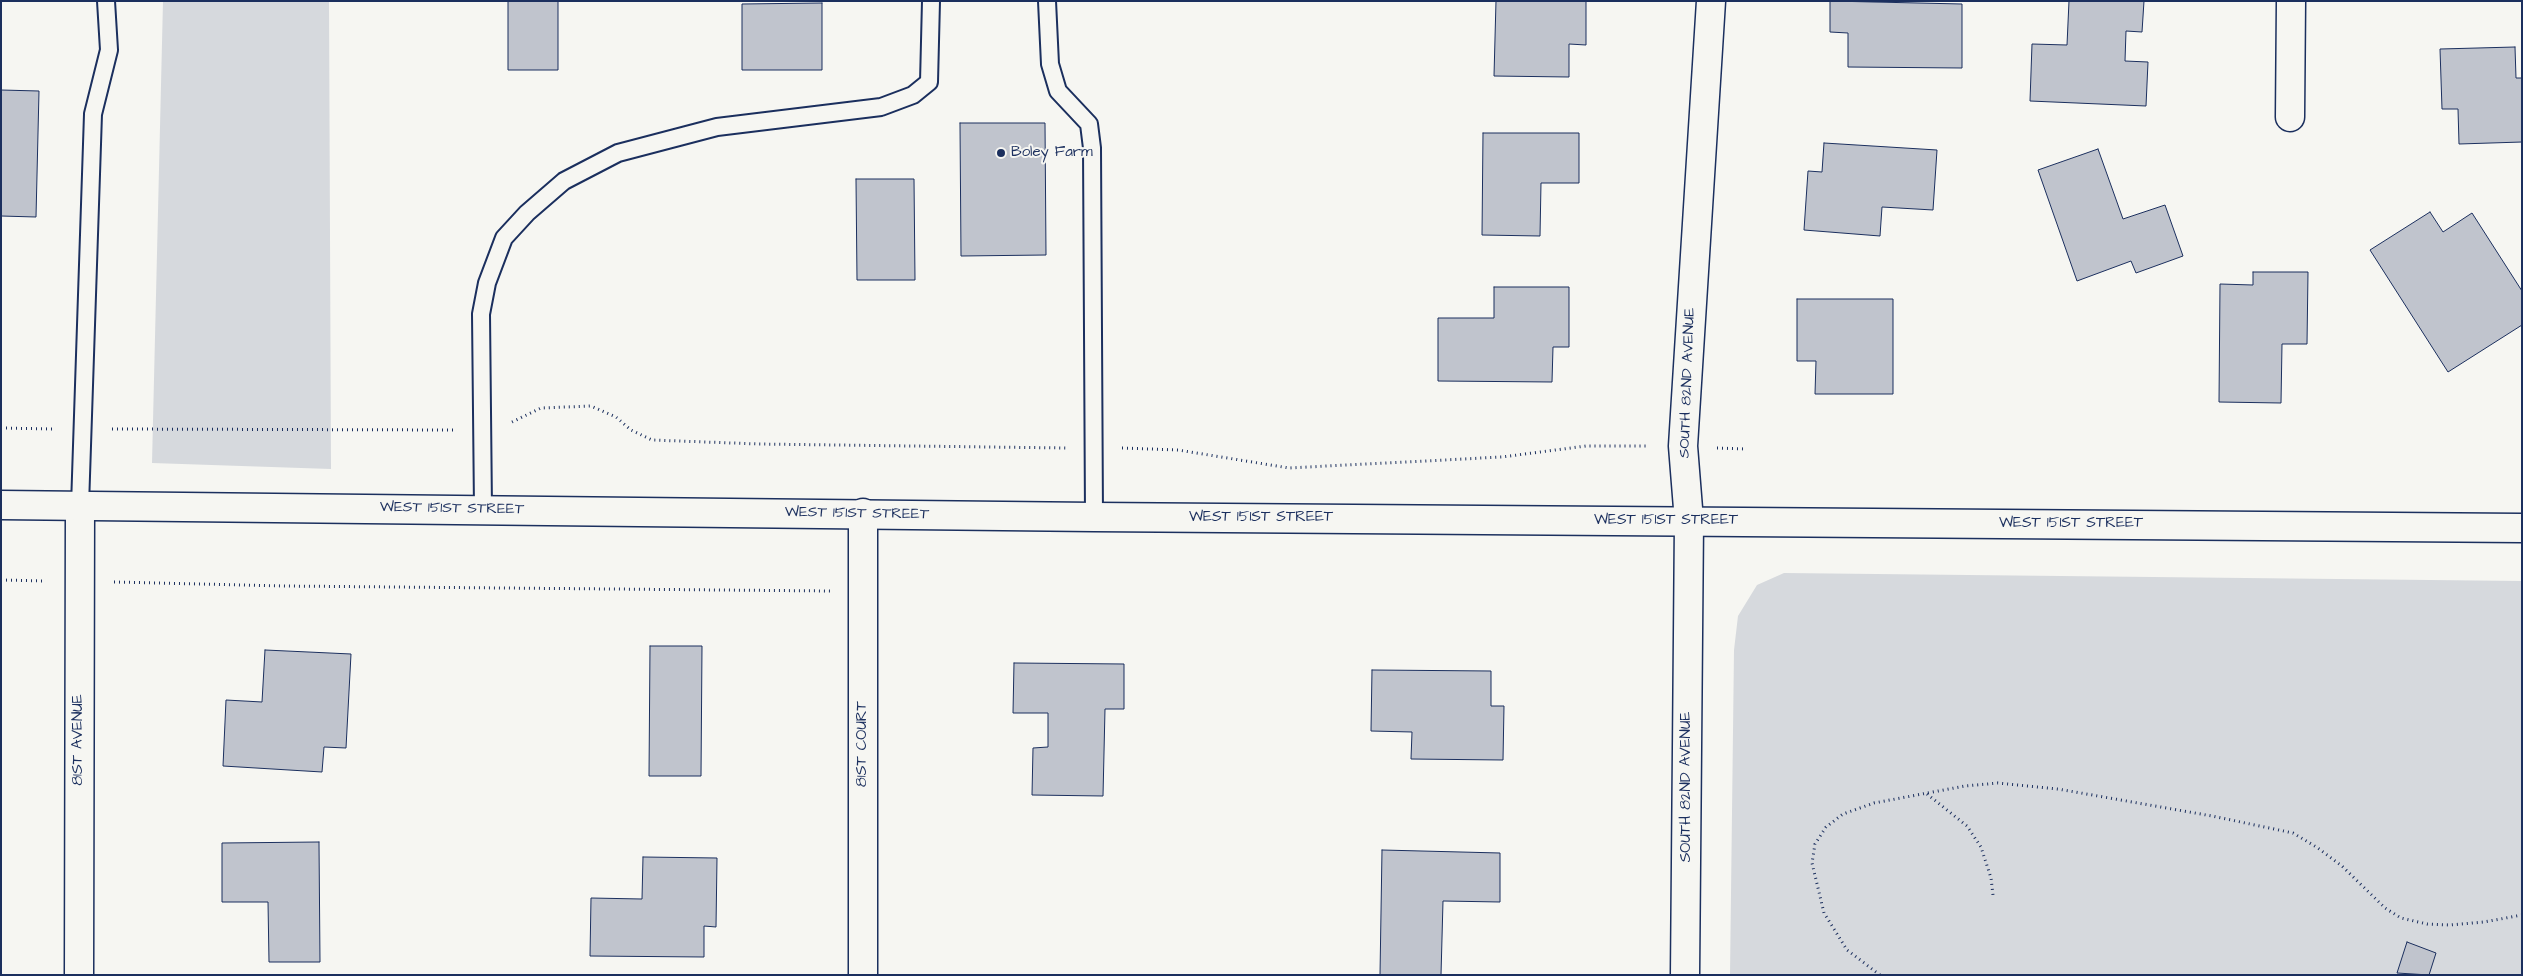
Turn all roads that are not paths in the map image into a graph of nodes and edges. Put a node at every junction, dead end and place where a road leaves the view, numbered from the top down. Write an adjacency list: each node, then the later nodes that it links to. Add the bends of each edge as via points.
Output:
1 (106, 1): 8 (lane, via 110,50 93,114)
2 (931, 1): 9 (lane, via 929,82 913,95 881,107 717,127 618,153 564,181 504,238 488,283 482,314)
3 (1047, 1): 11 (lane, via 1050,64 1058,91 1089,124 1092,148)
4 (1711, 1): 12 (street, SOUTH 82ND AVENUE, via 1683,446)
5 (2291, 1): 6 (street)
6 (2290, 117)
7 (1, 505): 8 (street, WEST 151ST STREET)
8 (80, 506): 9 (street, WEST 151ST STREET); 14 (street, 81ST AVENUE)
9 (483, 509): 10 (street, WEST 151ST STREET)
10 (863, 513): 11 (street, WEST 151ST STREET); 15 (street, 81ST COURT)
11 (1094, 517): 12 (street, WEST 151ST STREET)
12 (1689, 521): 13 (street, WEST 151ST STREET); 16 (street, SOUTH 82ND AVENUE)
13 (2522, 528)
14 (79, 975)
15 (863, 975)
16 (1685, 975)

